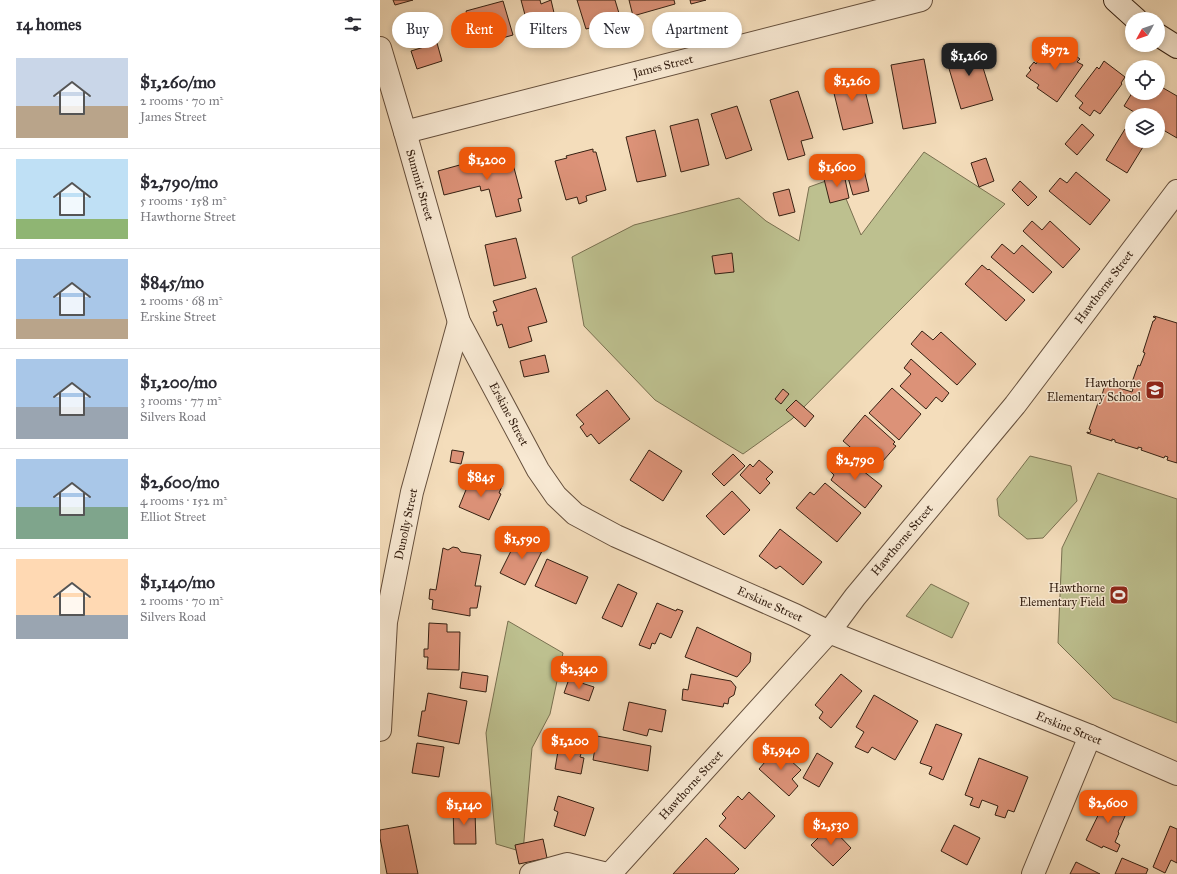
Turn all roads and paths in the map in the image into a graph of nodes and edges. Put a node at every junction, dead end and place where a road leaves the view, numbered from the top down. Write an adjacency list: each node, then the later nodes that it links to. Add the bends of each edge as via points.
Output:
1 (921, 0): 7 (street, James Street)
2 (1115, 0): 3 (street)
3 (1128, 12)
4 (1165, 39): 5 (street)
5 (1177, 47)
6 (380, 48): 7 (street, Summit Street)
7 (405, 132): 9 (street, Summit Street)
8 (1177, 191): 10 (street, Hawthorne Street, via 1015,405 855,597)
9 (459, 322): 10 (street, Erskine Street, via 538,470 556,496 575,514 616,536); 11 (street, Dunolly Street, via 412,492 386,622)
10 (829, 632): 12 (street, Erskine Street); 16 (street, Hawthorne Street)
11 (380, 730)
12 (1090, 736): 13 (street, Erskine Street); 17 (street)
13 (1177, 774)
14 (531, 874): 15 (street, via 567,864)
15 (607, 874)
16 (610, 874)
17 (1033, 874)

